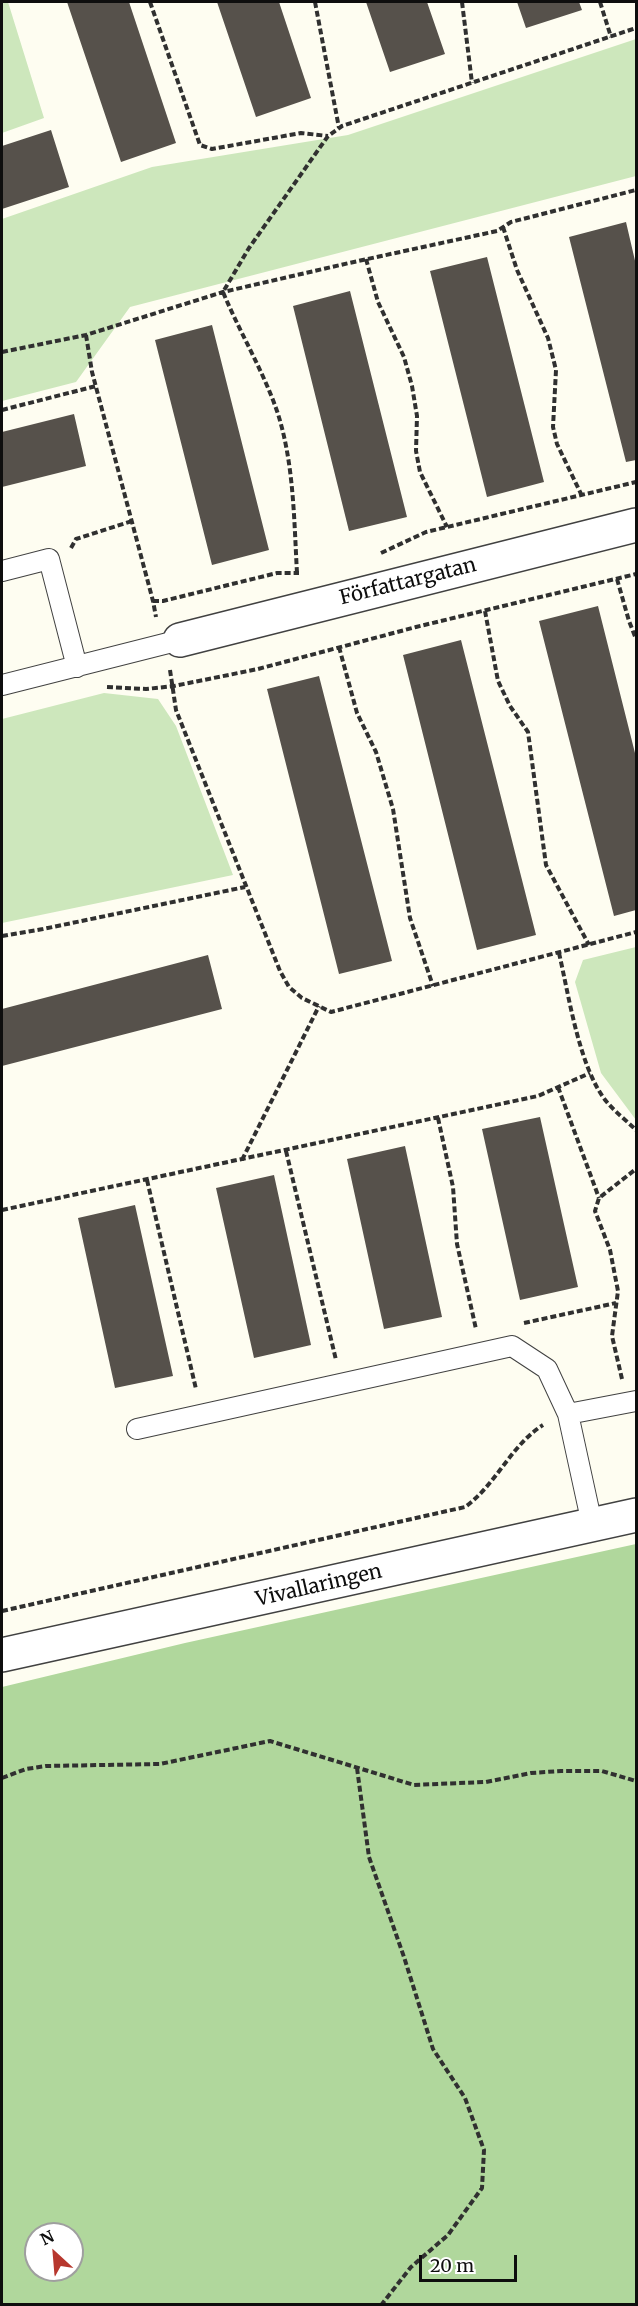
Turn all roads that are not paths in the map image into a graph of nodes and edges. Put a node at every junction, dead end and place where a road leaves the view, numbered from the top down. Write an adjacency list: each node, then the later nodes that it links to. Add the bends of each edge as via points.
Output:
1 (636, 525): 3 (street, Författargatan)
2 (2, 571): 4 (lane, via 49,559)
3 (170, 642): 4 (lane)
4 (76, 667): 5 (lane)
5 (2, 686)
6 (632, 1402): 7 (lane)
7 (568, 1414): 8 (lane, via 547,1369 512,1347); 10 (lane)
8 (137, 1429)
9 (636, 1515): 10 (street, Vivallaringen)
10 (592, 1524): 11 (street, Vivallaringen)
11 (2, 1655)

